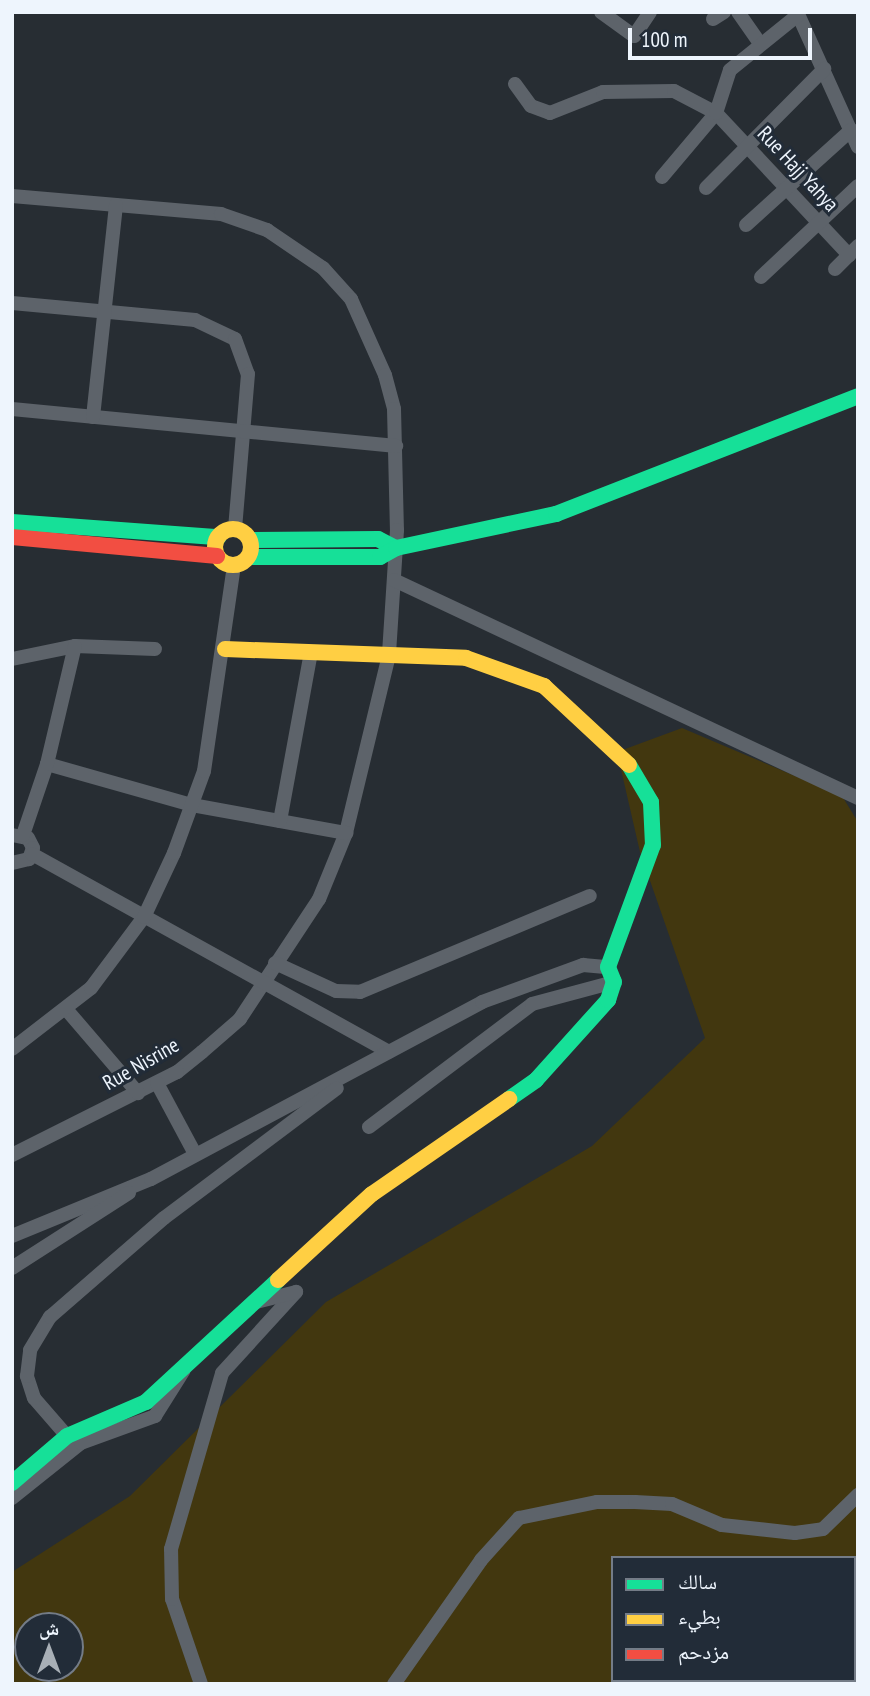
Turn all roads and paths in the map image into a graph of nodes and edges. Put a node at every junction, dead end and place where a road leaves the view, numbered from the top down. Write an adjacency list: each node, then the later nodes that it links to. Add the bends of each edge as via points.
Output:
1 (601, 12): 2 (street, via 634,36)
2 (650, 12)
3 (738, 12): 5 (street)
4 (797, 13): 5 (street); 6 (street)
5 (760, 44): 8 (street, via 730,70)
6 (824, 69): 9 (street); 11 (street)
7 (514, 84): 8 (street, via 531,106 550,113 603,93 674,92)
8 (716, 113): 11 (street, Rue Hajj Yahya); 12 (street)
9 (851, 130): 10 (street); 13 (street)
10 (858, 147)
11 (749, 148): 13 (street, Rue Hajj Yahya); 15 (street)
12 (662, 177)
13 (785, 186): 18 (street, Rue Hajj Yahya); 19 (street)
14 (858, 186): 18 (street)
15 (706, 188)
16 (12, 196): 17 (street, Rue Nisrine)
17 (116, 205): 24 (street); 29 (street, Rue Nisrine, via 245,221 323,268 351,299 379,353)
18 (819, 223): 20 (street, Rue Hajj Yahya); 22 (street)
19 (747, 225)
20 (853, 250): 21 (street)
21 (835, 269)
22 (761, 277)
23 (12, 303): 24 (street)
24 (105, 312): 27 (street); 28 (street, via 195,320 235,339 248,374)
25 (858, 396): 37 (street, via 556,514)
26 (12, 409): 27 (street)
27 (93, 416): 28 (street)
28 (241, 432): 29 (street); 32 (street)
29 (396, 446): 37 (street, Rue Nisrine)
30 (12, 522): 31 (street)
31 (85, 527): 34 (street); 36 (street)
32 (234, 529): 34 (street); 35 (street)
33 (12, 537): 36 (street)
34 (218, 537): 38 (street)
35 (250, 540): 37 (street, via 378,539); 39 (street)
36 (83, 544): 38 (street)
37 (396, 548): 39 (street, via 380,558); 41 (street, Rue Nisrine)
38 (217, 556): 40 (street)
39 (249, 558): 40 (street)
40 (234, 566): 44 (street)
41 (394, 580): 46 (street, Rue Nisrine); 49 (street)
42 (75, 646): 43 (street); 47 (street); 48 (street)
43 (155, 649)
44 (225, 649): 45 (street); 50 (street)
45 (311, 652): 46 (street); 51 (street)
46 (388, 655): 52 (street, Rue Nisrine); 59 (street, via 466,659 544,686 627,762 650,802 653,845)
47 (12, 659)
48 (47, 764): 50 (street); 53 (street)
49 (858, 798)
50 (192, 805): 51 (street); 57 (street)
51 (280, 821): 52 (street)
52 (346, 833): 58 (street, Rue Nisrine, via 318,899)
53 (17, 835): 54 (street)
54 (32, 854): 55 (street); 57 (street)
55 (12, 863)
56 (590, 896): 58 (street, via 360,992 336,991)
57 (144, 917): 60 (street); 61 (street, via 90,988)
58 (275, 963): 60 (street, Rue Nisrine)
59 (611, 975): 63 (street, via 583,965 482,1002); 67 (street, via 531,1004); 73 (street, via 607,1000 536,1080 372,1194)
60 (265, 978): 63 (street); 65 (street, Rue Nisrine, via 240,1019)
61 (66, 1010): 62 (street); 66 (street)
62 (12, 1049)
63 (389, 1052): 64 (street)
64 (369, 1065): 68 (street); 75 (street, via 164,1217 50,1317 30,1350 27,1376 34,1398)
65 (157, 1083): 66 (street, Rue Nisrine); 68 (street)
66 (138, 1093): 69 (street, Rue Nisrine)
67 (369, 1127)
68 (195, 1154): 70 (street)
69 (12, 1155)
70 (151, 1179): 71 (street); 72 (street)
71 (12, 1236)
72 (12, 1268)
73 (248, 1304): 74 (street); 79 (street, via 296,1293 222,1373 171,1549 172,1600)
74 (184, 1370): 75 (street, via 132,1410); 78 (street, via 155,1416 80,1443)
75 (67, 1436): 76 (street)
76 (12, 1483)
77 (858, 1495): 80 (street, via 824,1529 795,1533 722,1525 672,1504 597,1502 519,1518 481,1560)
78 (12, 1498)
79 (201, 1684)
80 (394, 1684)

